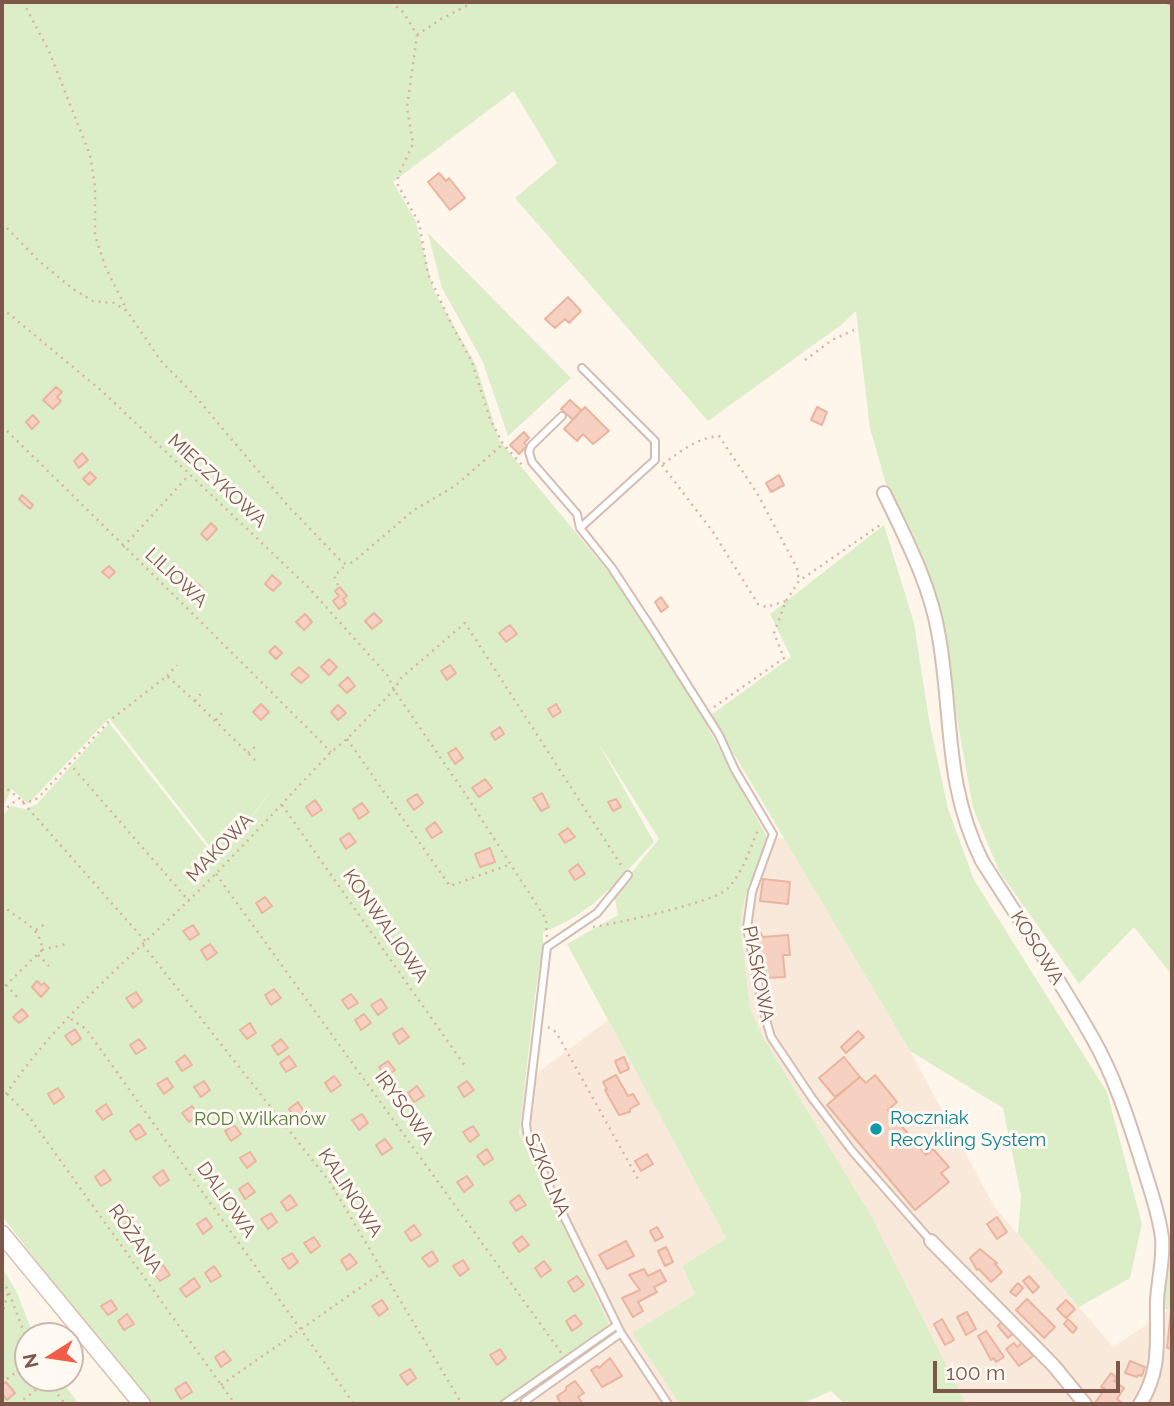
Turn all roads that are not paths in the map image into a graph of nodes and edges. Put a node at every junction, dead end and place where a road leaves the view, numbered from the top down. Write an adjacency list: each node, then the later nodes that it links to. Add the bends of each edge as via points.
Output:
1 (582, 368): 4 (lane, via 655,441 655,460)
2 (562, 416): 4 (lane, PIASKOWA, via 529,452 532,462 578,514)
3 (884, 493): 15 (street, KOSOWA, via 935,615 953,768 970,838 1093,1038 1129,1121 1160,1224 1159,1340 1155,1367)
4 (580, 528): 7 (lane, PIASKOWA, via 612,568 719,735 773,834 752,892 747,928 771,1037 853,1152)
5 (628, 875): 8 (lane, SZKOLNA, via 597,913 547,947 526,1125 551,1190)
6 (2, 1234): 11 (main road)
7 (931, 1241): 14 (street, PIASKOWA, via 1054,1366)
8 (617, 1325): 9 (lane, SZKOLNA); 12 (lane)
9 (621, 1333): 10 (lane); 13 (lane, SZKOLNA)
10 (525, 1401)
11 (142, 1404)
12 (504, 1404)
13 (668, 1404)
14 (1085, 1404)
15 (1140, 1404)

